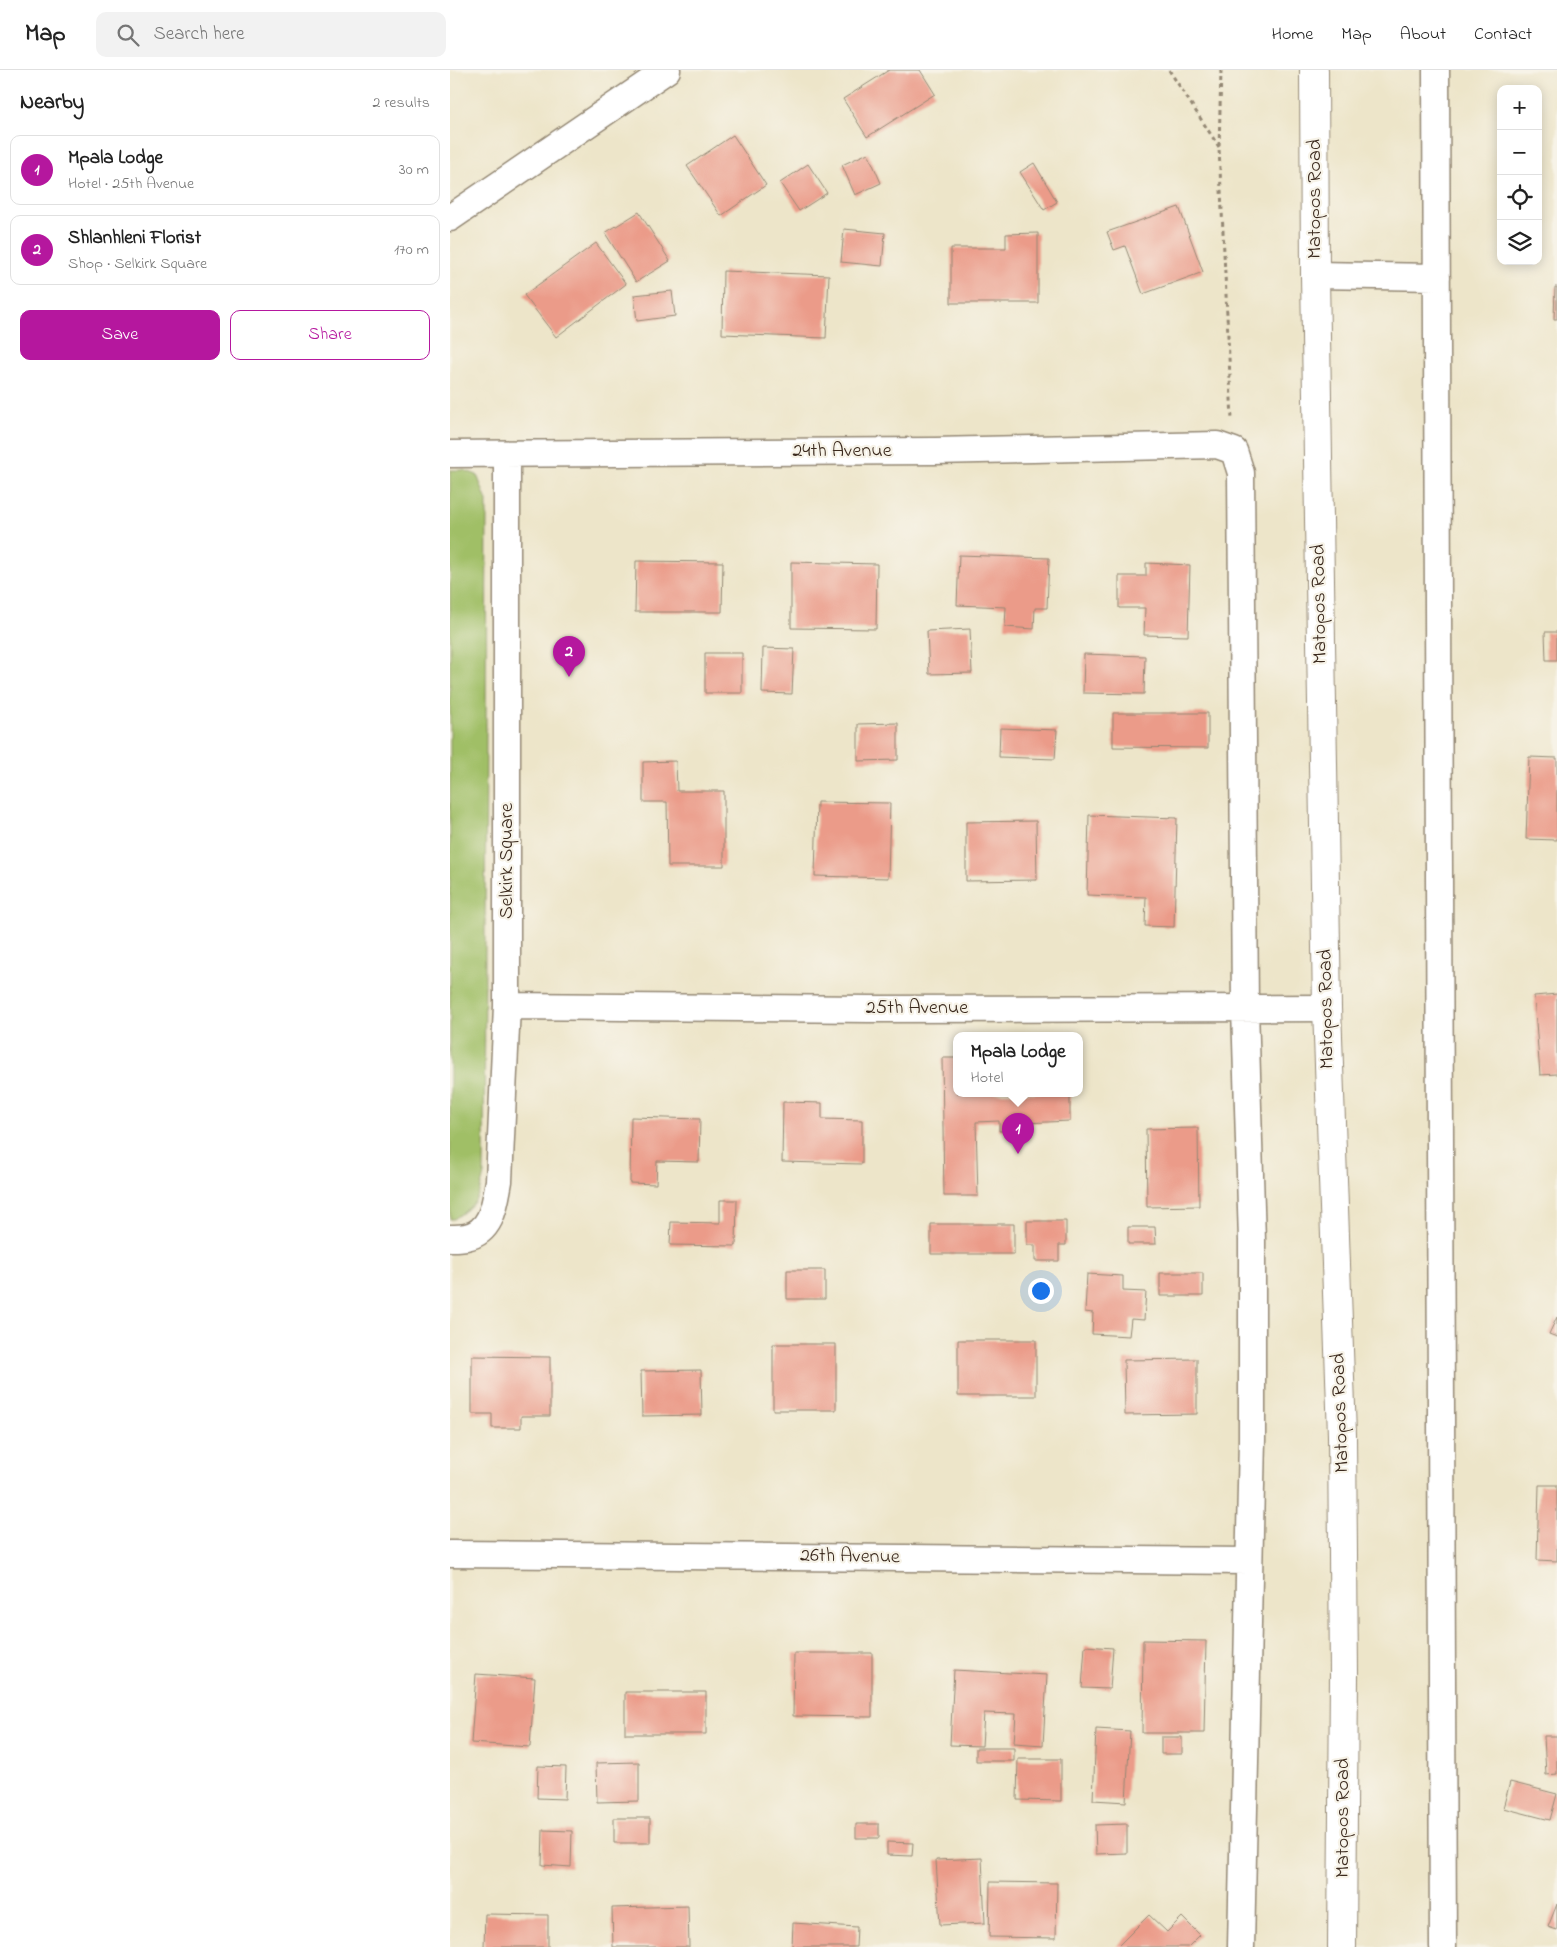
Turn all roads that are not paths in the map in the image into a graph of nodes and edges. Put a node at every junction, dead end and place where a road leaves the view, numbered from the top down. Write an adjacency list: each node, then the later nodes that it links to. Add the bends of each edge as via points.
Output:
1 (667, 70): 4 (street)
2 (1314, 70): 5 (main road, Matopos Road)
3 (1436, 70): 6 (street)
4 (450, 218)
5 (1315, 275): 6 (street); 11 (main road, Matopos Road)
6 (1436, 277): 17 (street)
7 (450, 454): 8 (street, 24th Avenue)
8 (507, 454): 9 (street, Selkirk Square); 10 (street, 24th Avenue, via 1218,445 1234,451 1241,472)
9 (507, 1006): 10 (street, 25th Avenue); 12 (street, Selkirk Square, via 499,1181 494,1209 490,1219 476,1233 467,1238)
10 (1244, 1008): 11 (street, 25th Avenue); 14 (street, via 1252,1241)
11 (1327, 1008): 16 (main road, Matopos Road, via 1342,1435)
12 (450, 1238)
13 (450, 1554): 14 (street, 26th Avenue)
14 (1249, 1561): 15 (street)
15 (1241, 1947)
16 (1342, 1947)
17 (1443, 1947)

